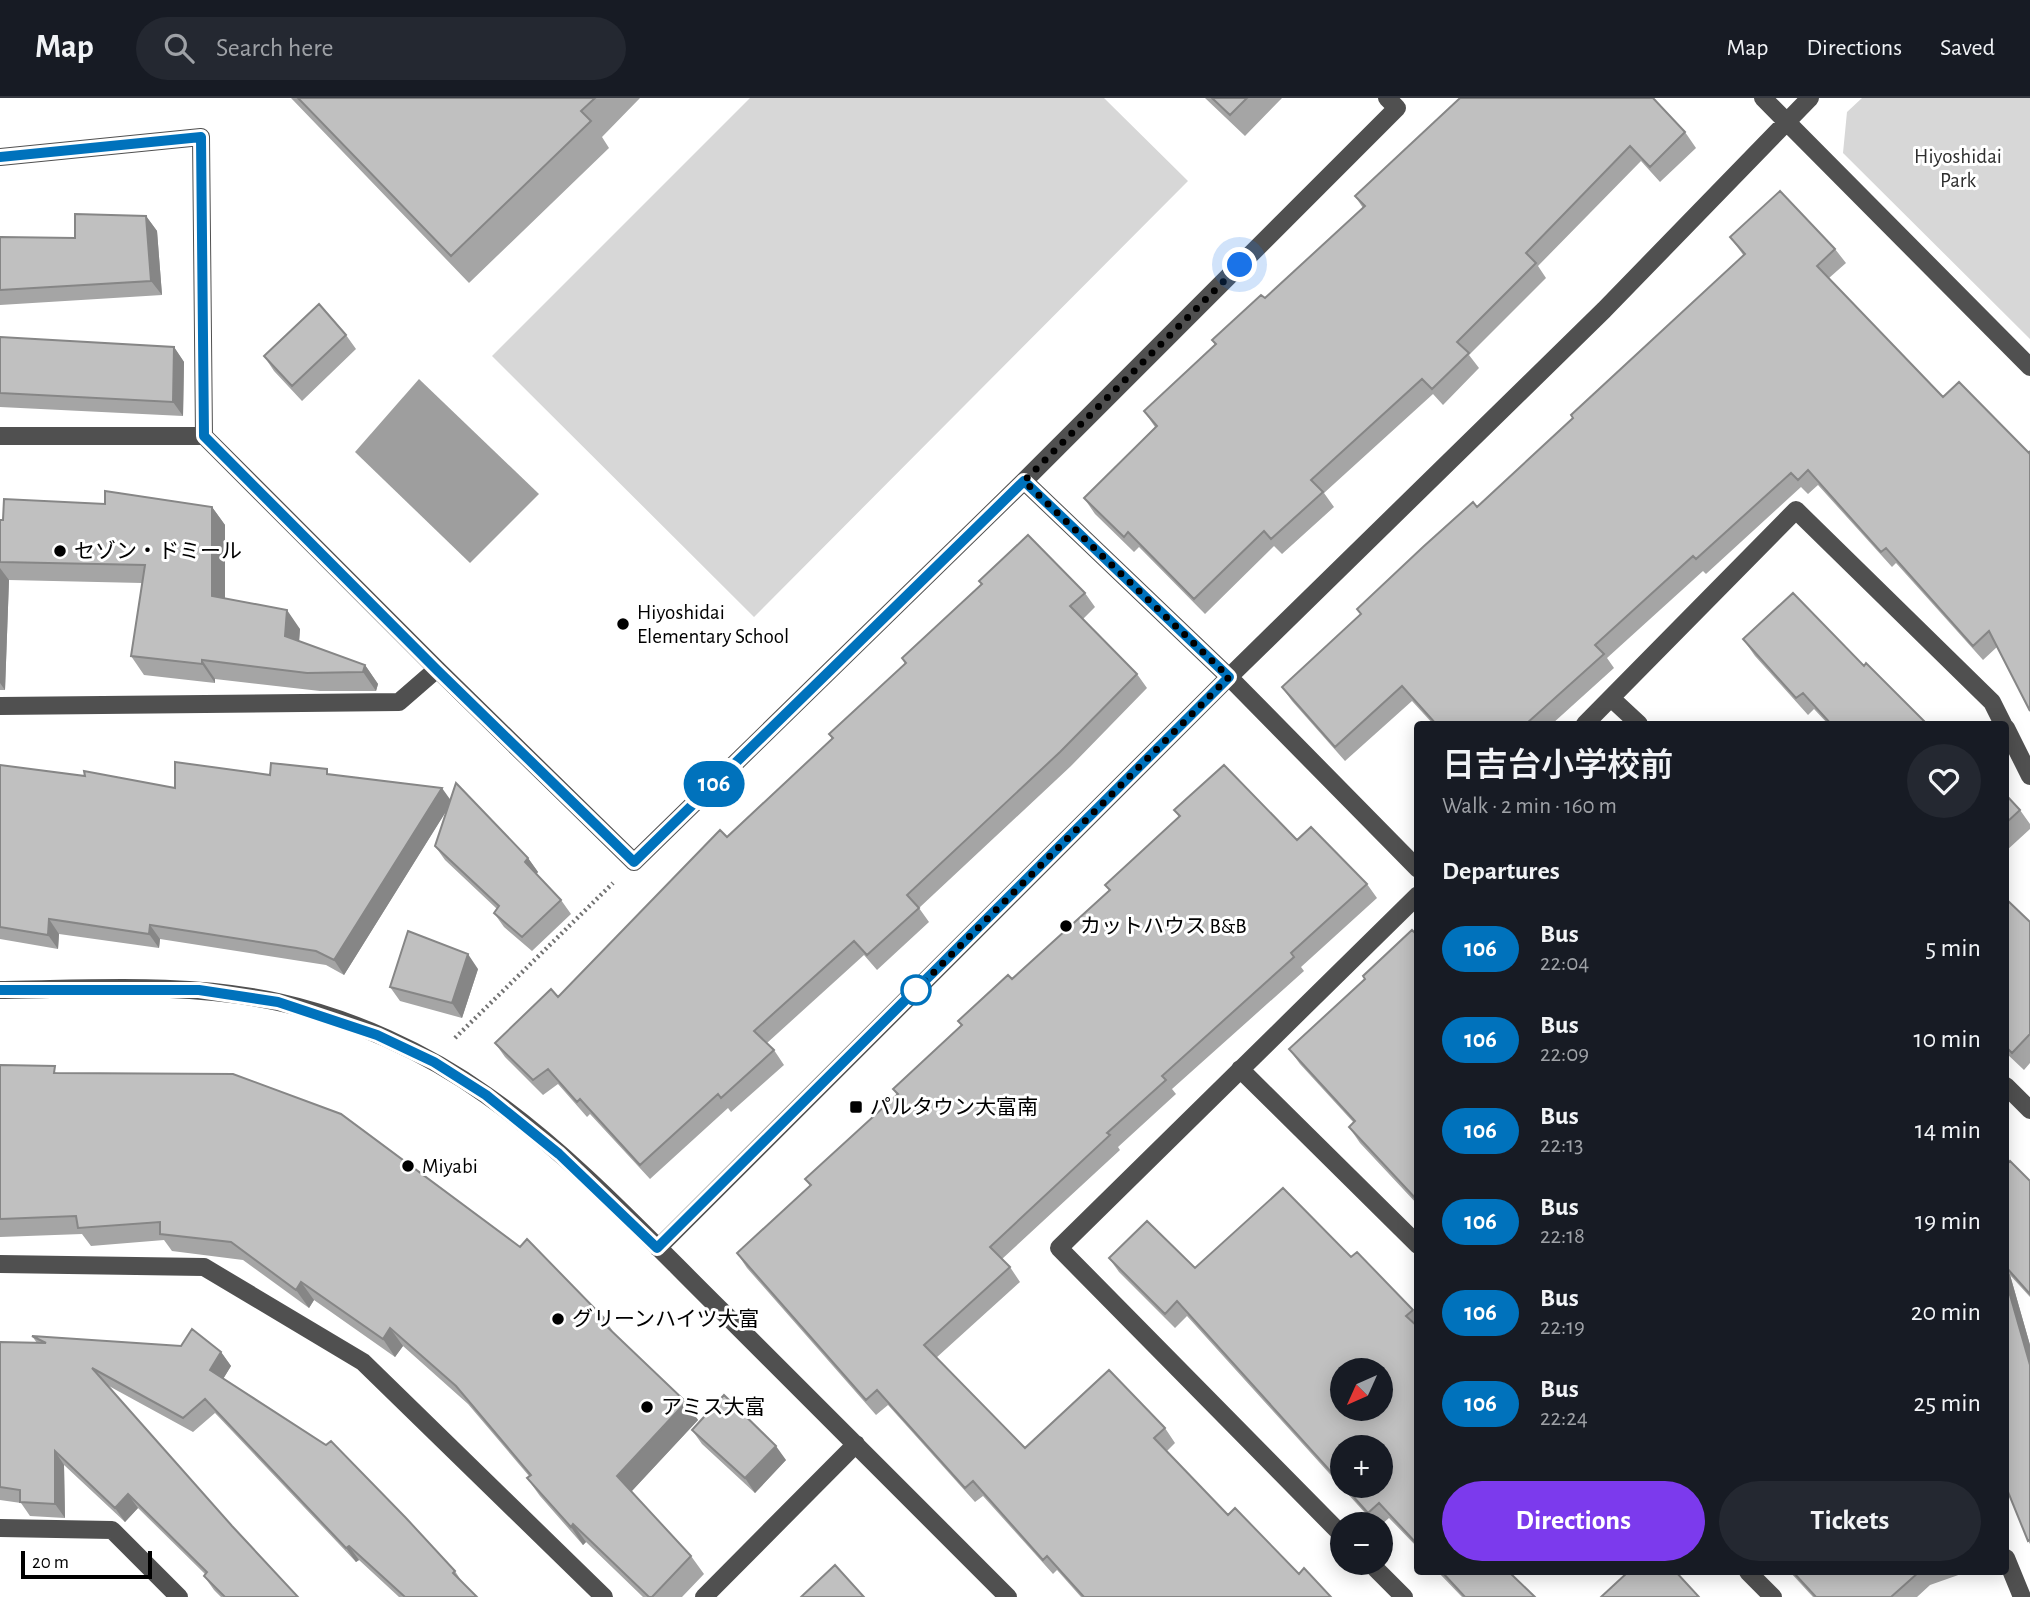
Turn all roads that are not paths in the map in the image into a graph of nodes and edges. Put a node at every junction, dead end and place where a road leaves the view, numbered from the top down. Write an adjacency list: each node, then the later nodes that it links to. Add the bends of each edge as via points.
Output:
1 (1387, 98): 9 (street, via 1397,108)
2 (1763, 98): 4 (street)
3 (1811, 98): 4 (street)
4 (1787, 122): 6 (street); 11 (street, via 1604,310)
5 (0, 157): 8 (street, via 201,137)
6 (2030, 367)
7 (0, 436): 8 (street)
8 (204, 436): 10 (street)
9 (1024, 481): 10 (street, via 634,862); 11 (street)
10 (437, 670): 13 (street, via 399,702)
11 (1229, 677): 19 (street); 26 (street)
12 (1611, 698): 14 (street); 15 (street); 16 (street, via 1796,510 1992,702)
13 (0, 706)
14 (1588, 721)
15 (1636, 721)
16 (2002, 721)
17 (2009, 736): 18 (street)
18 (2030, 776)
19 (1414, 865)
20 (1414, 899): 22 (street)
21 (0, 990): 26 (street, via 199,990 278,1002 377,1035 434,1062 486,1095 559,1154)
22 (1240, 1069): 25 (street); 29 (street, via 1059,1248)
23 (2009, 1089): 24 (street)
24 (2030, 1110)
25 (1414, 1241)
26 (657, 1248): 28 (street)
27 (0, 1264): 36 (street, via 204,1267 363,1362)
28 (856, 1444): 37 (street); 38 (street)
29 (1330, 1523)
30 (0, 1528): 35 (street, via 112,1530)
31 (2009, 1564): 34 (street)
32 (1382, 1575): 39 (street)
33 (1751, 1575): 40 (street)
34 (2024, 1592)
35 (179, 1597)
36 (604, 1597)
37 (704, 1597)
38 (1008, 1597)
39 (1404, 1597)
40 (1773, 1597)

